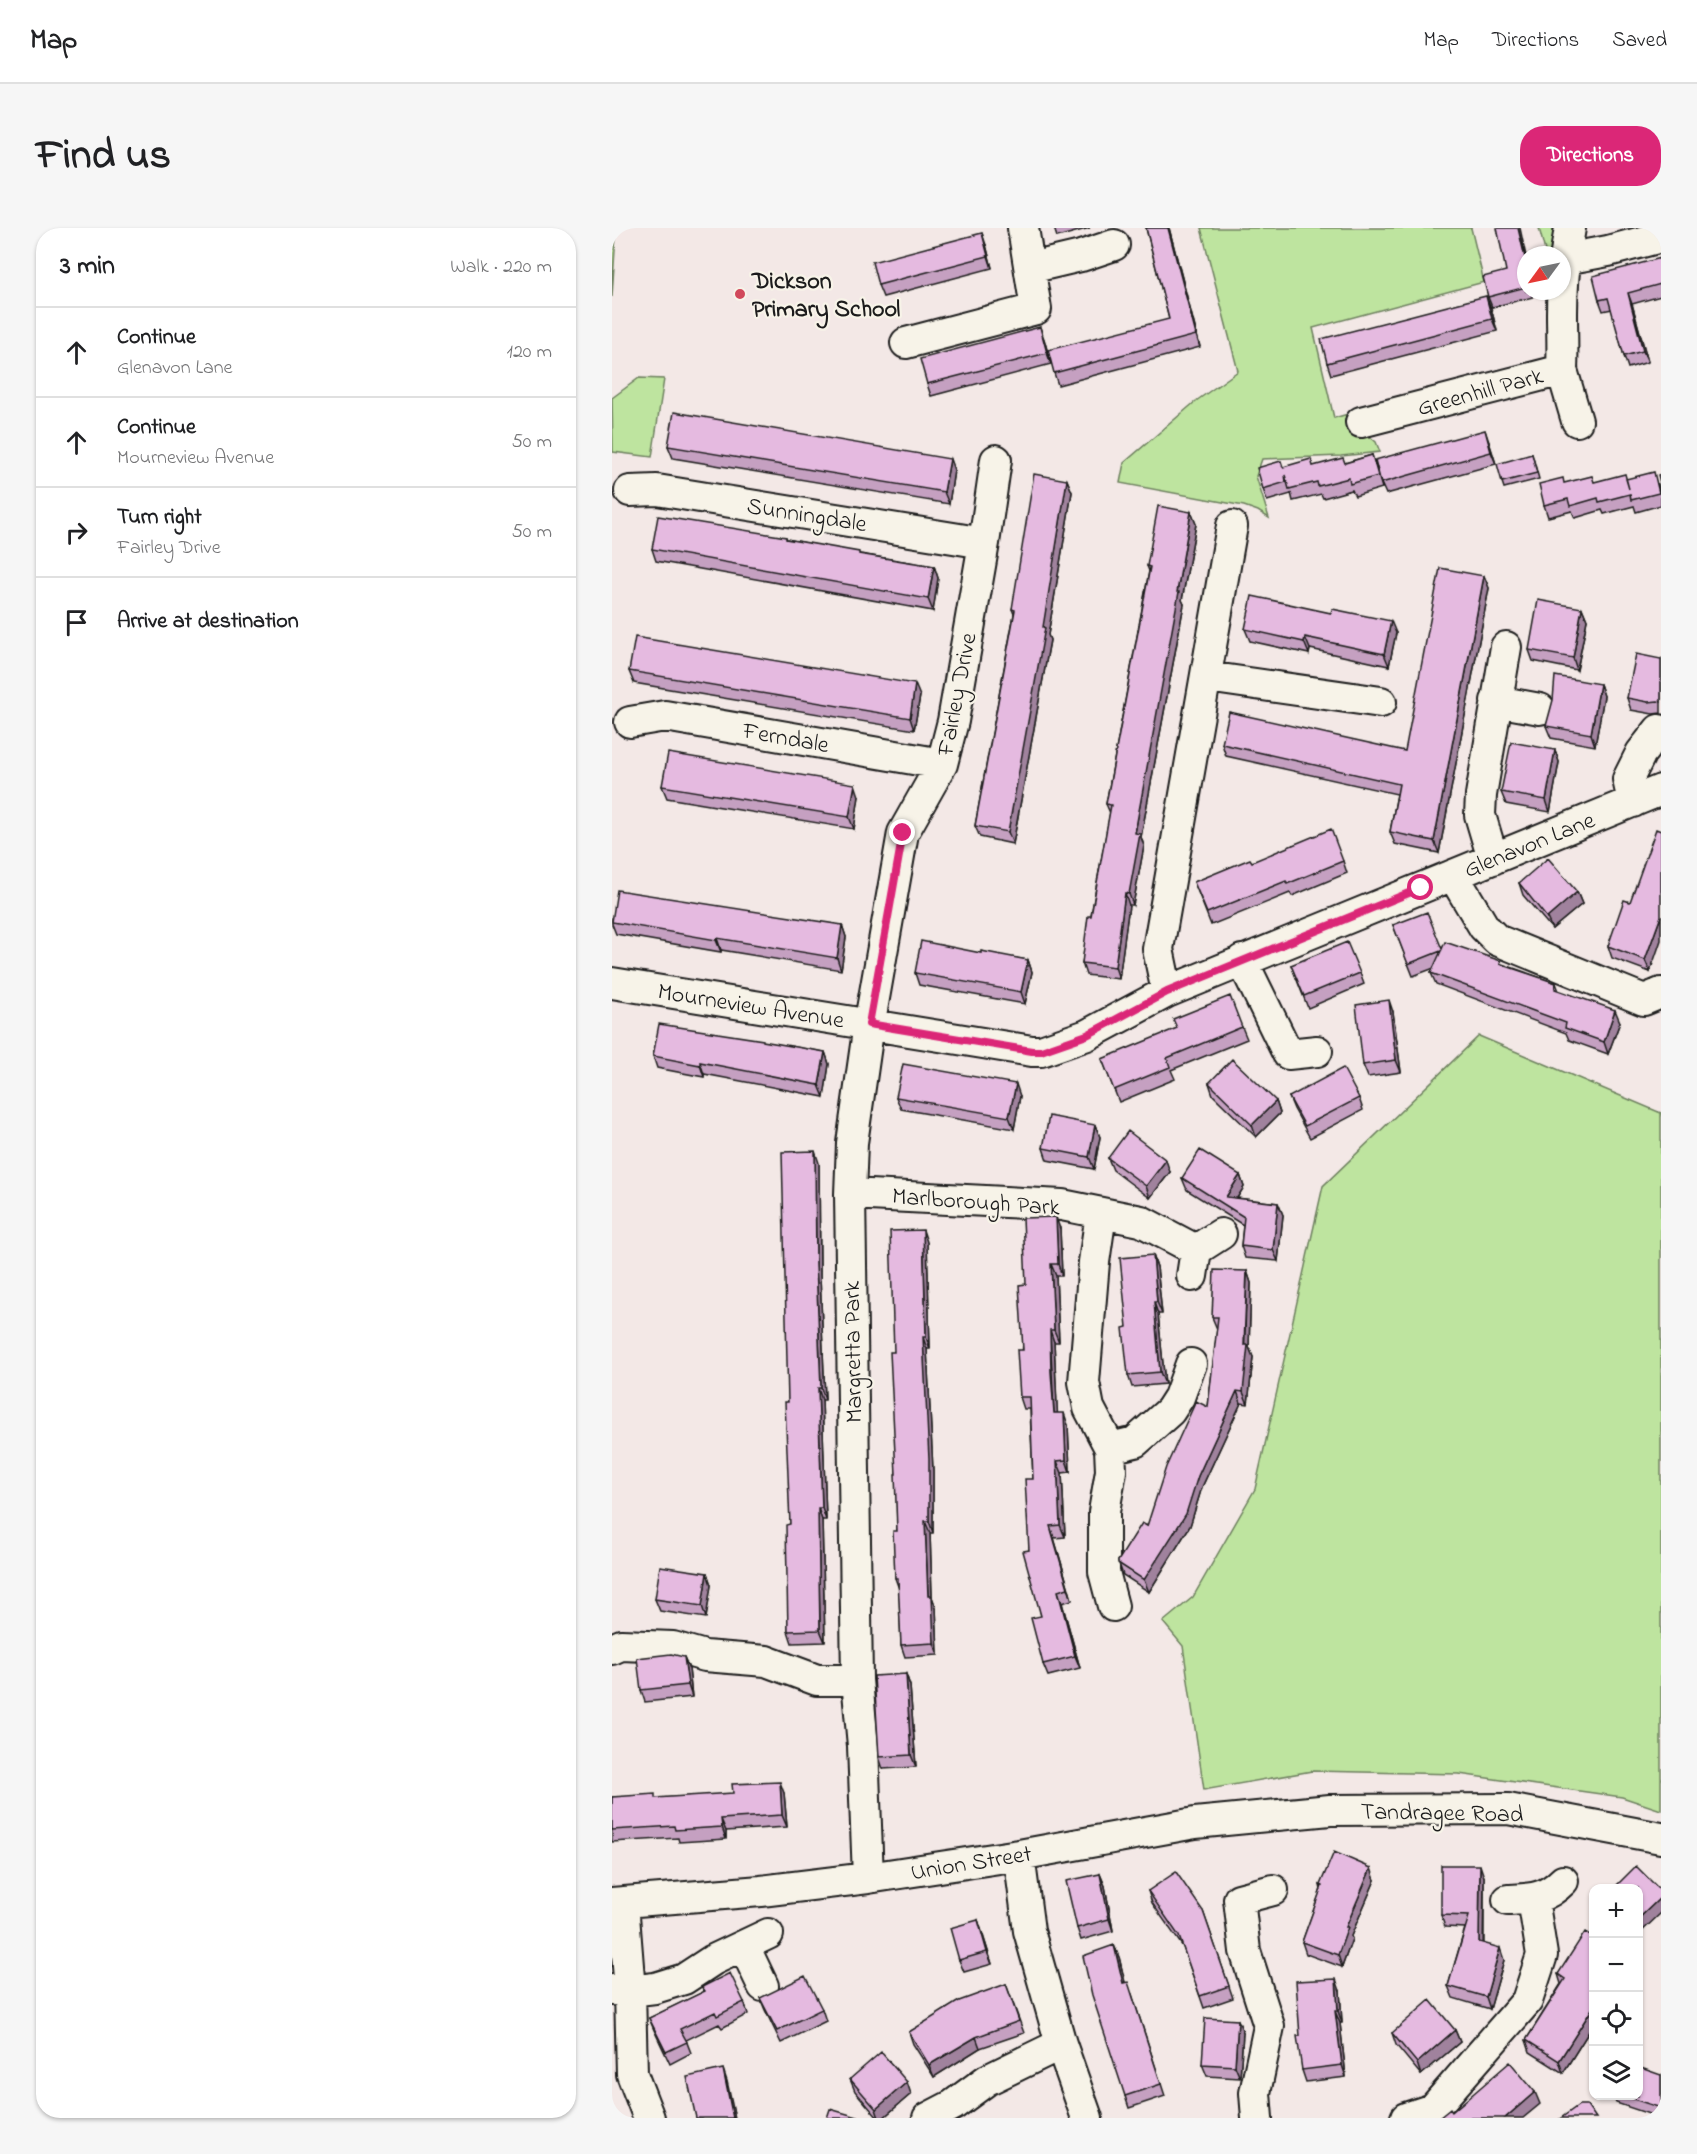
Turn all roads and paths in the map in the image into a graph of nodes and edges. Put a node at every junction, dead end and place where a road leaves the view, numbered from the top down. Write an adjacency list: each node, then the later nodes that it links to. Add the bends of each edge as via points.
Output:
1 (1023, 228): 7 (street)
2 (1570, 228): 5 (street, Greenhill Park)
3 (1661, 237): 6 (street)
4 (1114, 245): 7 (street)
5 (1567, 246)
6 (1571, 258)
7 (1030, 268): 9 (street, via 1036,309)
8 (1563, 300): 10 (street, Greenhill Park)
9 (906, 343)
10 (1562, 370): 11 (street); 12 (street, Greenhill Park)
11 (1577, 421)
12 (1360, 422)
13 (996, 460): 16 (street, Fairley Drive)
14 (630, 491): 16 (street, Sunningdale, via 657,490)
15 (1232, 526): 18 (street)
16 (984, 543): 24 (street, Fairley Drive)
17 (1506, 647): 19 (street)
18 (1207, 677): 20 (street); 31 (street, via 1158,949)
19 (1496, 701): 21 (street); 27 (street, via 1480,815)
20 (1381, 702)
21 (1540, 709)
22 (630, 722): 24 (street, Ferndale, via 665,716)
23 (1659, 730): 26 (street, via 1628,778)
24 (942, 764): 33 (street, Fairley Drive, via 903,833)
25 (1661, 790): 26 (street, Glenavon Lane)
26 (1633, 802): 27 (street, Glenavon Lane)
27 (1493, 859): 28 (street, Glenavon Lane)
28 (1453, 875): 29 (street, Glenavon Lane); 32 (street, via 1484,927 1497,940 1644,1000)
29 (1242, 960): 31 (street, Glenavon Lane); 35 (street, via 1288,1054)
30 (612, 983): 33 (street, Mourneview Avenue)
31 (1167, 992): 34 (street, Glenavon Lane, via 1087,1035)
32 (1661, 993)
33 (869, 1024): 34 (street, Mourneview Avenue); 36 (street, Margretta Park, via 852,1143)
34 (1032, 1051)
35 (1317, 1051)
36 (850, 1194): 37 (street, Marlborough Park, via 1062,1205); 43 (street, Margretta Park)
37 (1101, 1214): 38 (street, Marlborough Park, via 1141,1221); 40 (street, via 1084,1382 1089,1408)
38 (1203, 1253)
39 (1191, 1364): 40 (street, via 1170,1411 1135,1442)
40 (1110, 1448): 41 (street, via 1104,1572)
41 (1113, 1606)
42 (612, 1649): 43 (street, via 621,1645 672,1647 705,1656 766,1661 817,1680)
43 (857, 1680): 47 (street, Margretta Park)
44 (1329, 1810): 45 (street, Tandragee Road, via 1508,1809); 46 (street, Union Street, via 1195,1823)
45 (1661, 1838)
46 (1019, 1855): 47 (street, Union Street); 53 (street, via 1029,1931)
47 (868, 1878): 50 (street, Union Street)
48 (1563, 1881): 58 (street, via 1551,1893 1520,1899 1542,1954 1527,2001 1433,2109)
49 (1273, 1890): 57 (street, via 1239,1899 1245,1951 1269,2026 1255,2093)
50 (618, 1903): 52 (street)
51 (763, 1986): 52 (street, via 756,1940 684,1979 655,1988)
52 (621, 1990): 54 (street, via 632,2074)
53 (1061, 2044): 55 (street, via 987,2080); 56 (street)
54 (649, 2118)
55 (928, 2118)
56 (1087, 2118)
57 (1257, 2118)
58 (1406, 2118)

